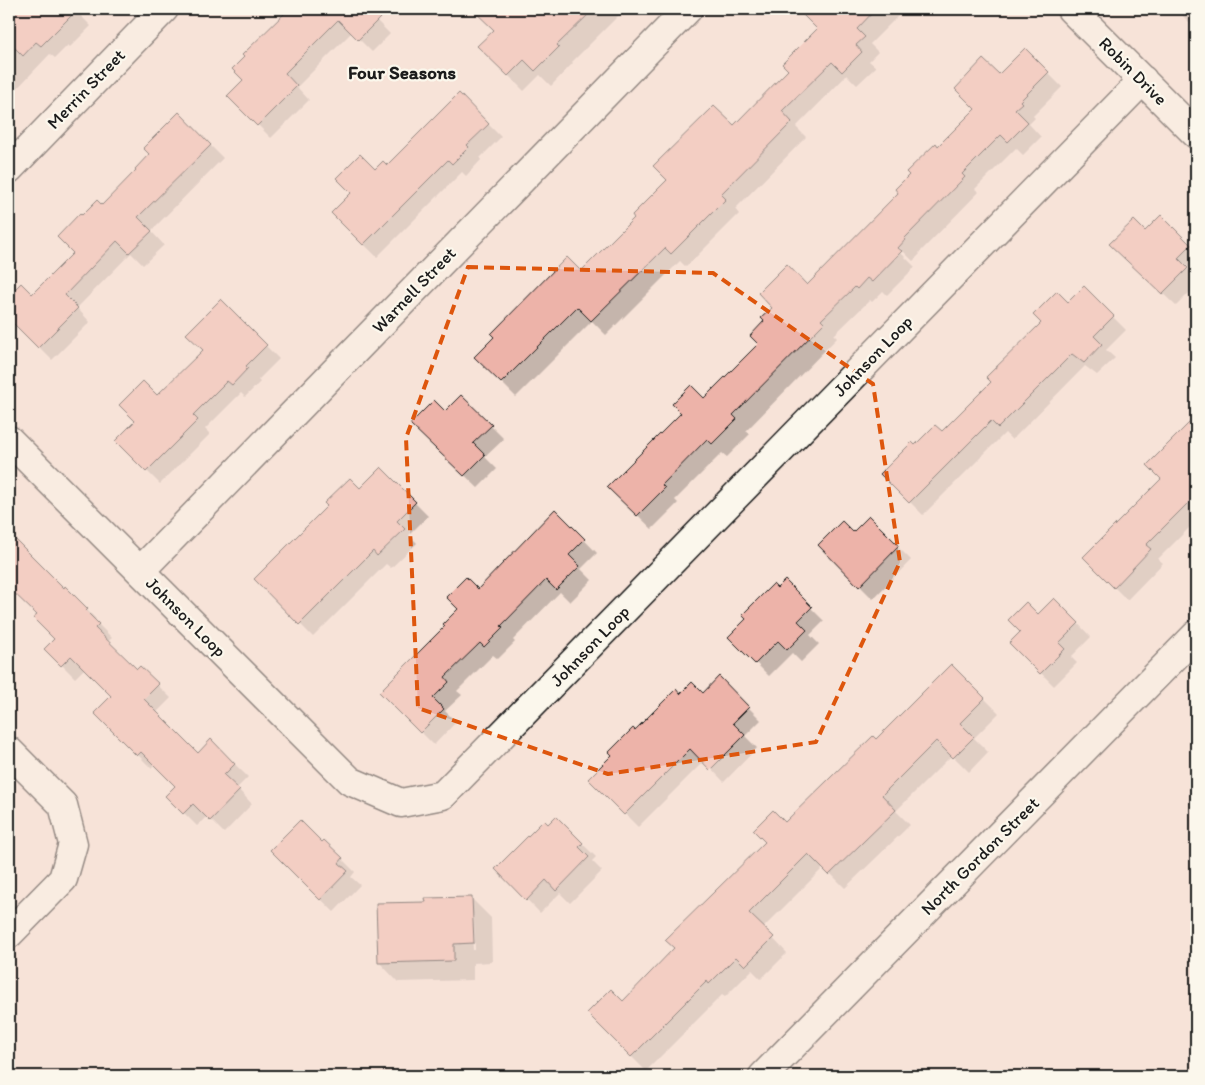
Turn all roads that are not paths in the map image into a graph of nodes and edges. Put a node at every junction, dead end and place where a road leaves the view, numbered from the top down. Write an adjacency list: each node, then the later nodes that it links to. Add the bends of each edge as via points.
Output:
1 (164, 9): 6 (street, Merrin Street)
2 (688, 9): 8 (street, Warnell Street)
3 (1070, 9): 4 (street, Robin Drive)
4 (1143, 80): 5 (street, Robin Drive); 8 (street, Johnson Loop, via 443,796 401,804 350,781)
5 (1196, 134)
6 (9, 169)
7 (9, 440): 8 (street, Johnson Loop)
8 (140, 571)
9 (1196, 635): 12 (street, North Gordon Street)
10 (9, 751): 11 (street, via 63,805 73,844 63,879)
11 (9, 934)
12 (763, 1076)

